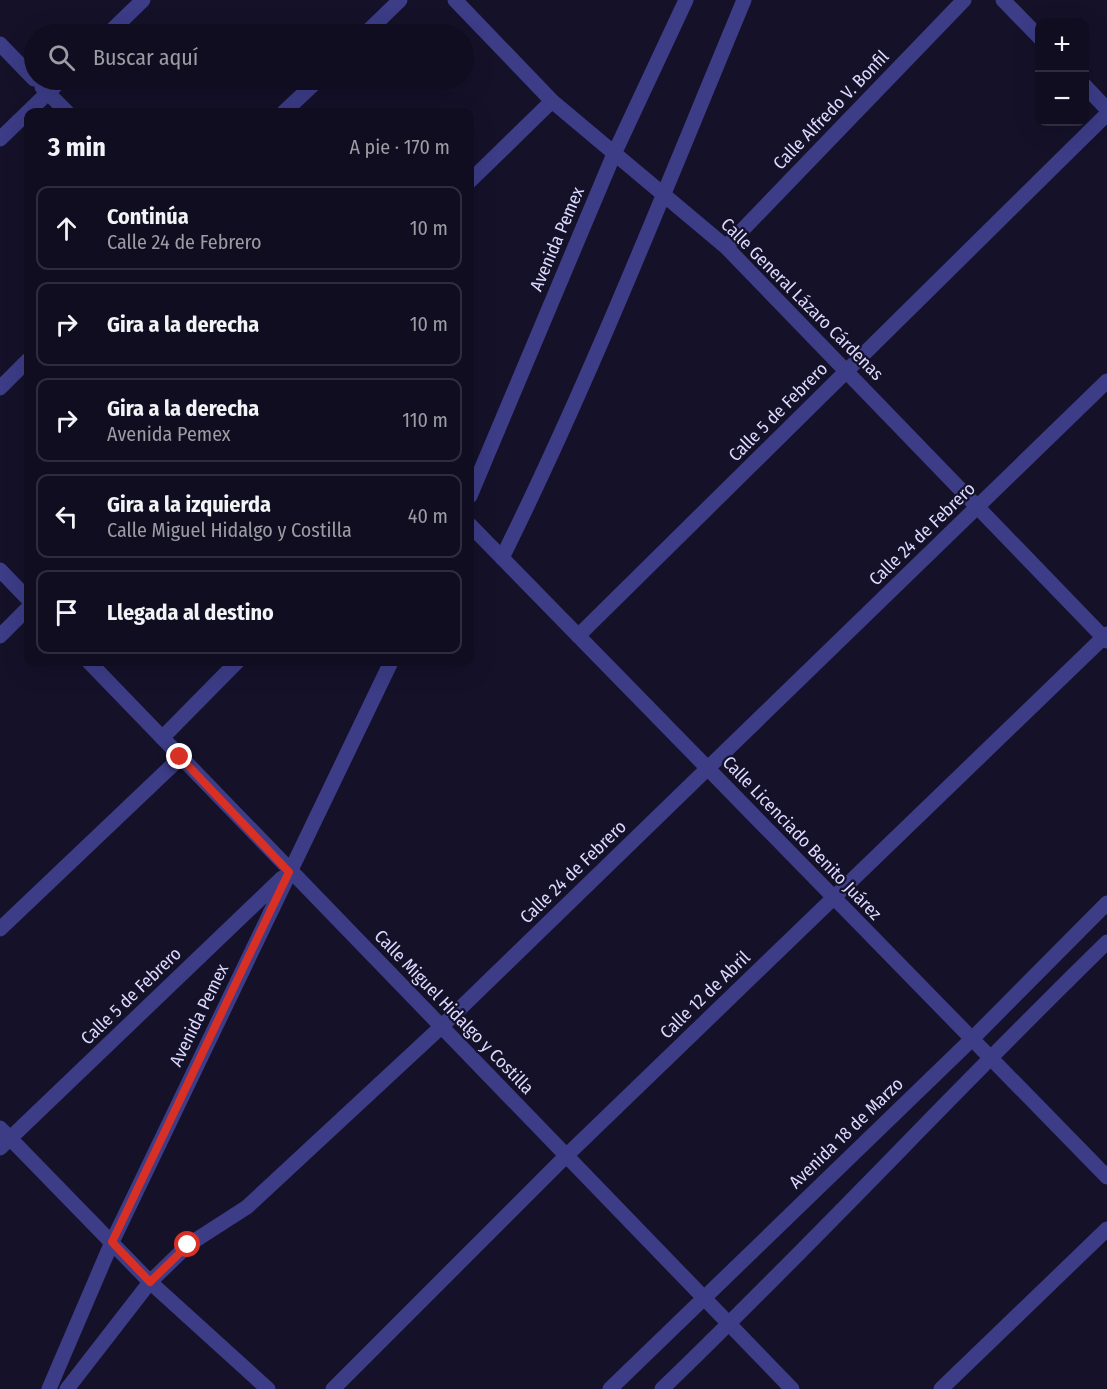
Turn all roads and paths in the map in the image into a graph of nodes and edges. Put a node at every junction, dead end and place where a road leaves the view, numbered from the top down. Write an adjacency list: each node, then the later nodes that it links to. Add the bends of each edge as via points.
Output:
1 (143, 0): 8 (street)
2 (400, 0): 9 (street)
3 (455, 0): 18 (street, Calle General Lázaro Cárdenas)
4 (686, 0): 26 (street, Avenida Pemex)
5 (744, 0): 28 (street)
6 (964, 0): 29 (street, Calle Alfredo V. Bonfil)
7 (1003, 0): 10 (street)
8 (118, 24)
9 (375, 24)
10 (1035, 33)
11 (0, 44): 12 (street)
12 (24, 68)
13 (45, 90): 17 (street)
14 (51, 90): 17 (street)
15 (307, 90): 21 (street)
16 (1089, 90): 22 (street)
17 (48, 93): 19 (street); 20 (street)
18 (552, 101): 26 (street, Calle General Lázaro Cárdenas); 27 (street)
19 (32, 108)
20 (63, 108)
21 (288, 108)
22 (1107, 109)
23 (1107, 114): 31 (street, Calle 5 de Febrero)
24 (24, 116): 25 (street)
25 (0, 139)
26 (614, 154): 28 (street, Calle General Lázaro Cárdenas); 34 (street, Avenida Pemex)
27 (474, 177)
28 (663, 194): 29 (street, Calle General Lázaro Cárdenas); 37 (street)
29 (726, 247): 31 (street, Calle General Lázaro Cárdenas)
30 (24, 364): 33 (street)
31 (847, 372): 35 (street, Calle General Lázaro Cárdenas); 42 (street, Calle 5 de Febrero)
32 (1107, 381): 35 (street, Calle 24 de Febrero)
33 (0, 388)
34 (474, 486)
35 (977, 507): 43 (street, Calle General Lázaro Cárdenas); 49 (street, Calle 24 de Febrero)
36 (474, 529): 37 (street, Calle Licenciado Benito Juárez)
37 (502, 558): 42 (street, Calle Licenciado Benito Juárez)
38 (0, 570): 39 (street)
39 (24, 595)
40 (24, 612): 41 (street)
41 (0, 636)
42 (578, 636): 49 (street, Calle Licenciado Benito Juárez)
43 (1106, 637): 51 (street, Calle 12 de Abril)
44 (92, 666): 47 (street, Calle Miguel Hidalgo y Costilla)
45 (233, 666): 47 (street)
46 (389, 666): 50 (street, Avenida Pemex)
47 (162, 738): 48 (street, Calle Miguel Hidalgo y Costilla)
48 (180, 757): 50 (street, Calle Miguel Hidalgo y Costilla); 53 (street)
49 (708, 769): 51 (street, Calle Licenciado Benito Juárez); 55 (street, Calle 24 de Febrero)
50 (289, 872): 55 (street, Calle Miguel Hidalgo y Costilla); 58 (street, Calle 5 de Febrero); 62 (street, Avenida Pemex)
51 (834, 898): 56 (street, Calle Licenciado Benito Juárez); 59 (street, Calle 12 de Abril)
52 (1107, 903): 56 (street, Avenida 18 de Marzo)
53 (0, 929)
54 (1107, 942): 57 (street)
55 (441, 1027): 59 (street, Calle Miguel Hidalgo y Costilla); 63 (street, Calle 24 de Febrero, via 247,1207 188,1245)
56 (972, 1039): 57 (street, Calle Licenciado Benito Juárez); 64 (street, Avenida 18 de Marzo)
57 (989, 1057): 60 (street, Calle Licenciado Benito Juárez); 65 (street)
58 (3, 1138): 62 (street)
59 (566, 1156): 64 (street, Calle Miguel Hidalgo y Costilla); 69 (street, Calle 12 de Abril)
60 (1107, 1177)
61 (1107, 1228): 73 (street)
62 (112, 1242): 63 (street); 66 (street, Avenida Pemex)
63 (150, 1282): 67 (street, Calle 24 de Febrero); 68 (street)
64 (703, 1299): 65 (street, Calle Miguel Hidalgo y Costilla); 70 (street, Avenida 18 de Marzo)
65 (730, 1324): 71 (street); 72 (street, Calle Miguel Hidalgo y Costilla)
66 (49, 1389)
67 (67, 1389)
68 (268, 1389)
69 (333, 1389)
70 (610, 1389)
71 (662, 1389)
72 (792, 1389)
73 (941, 1389)

